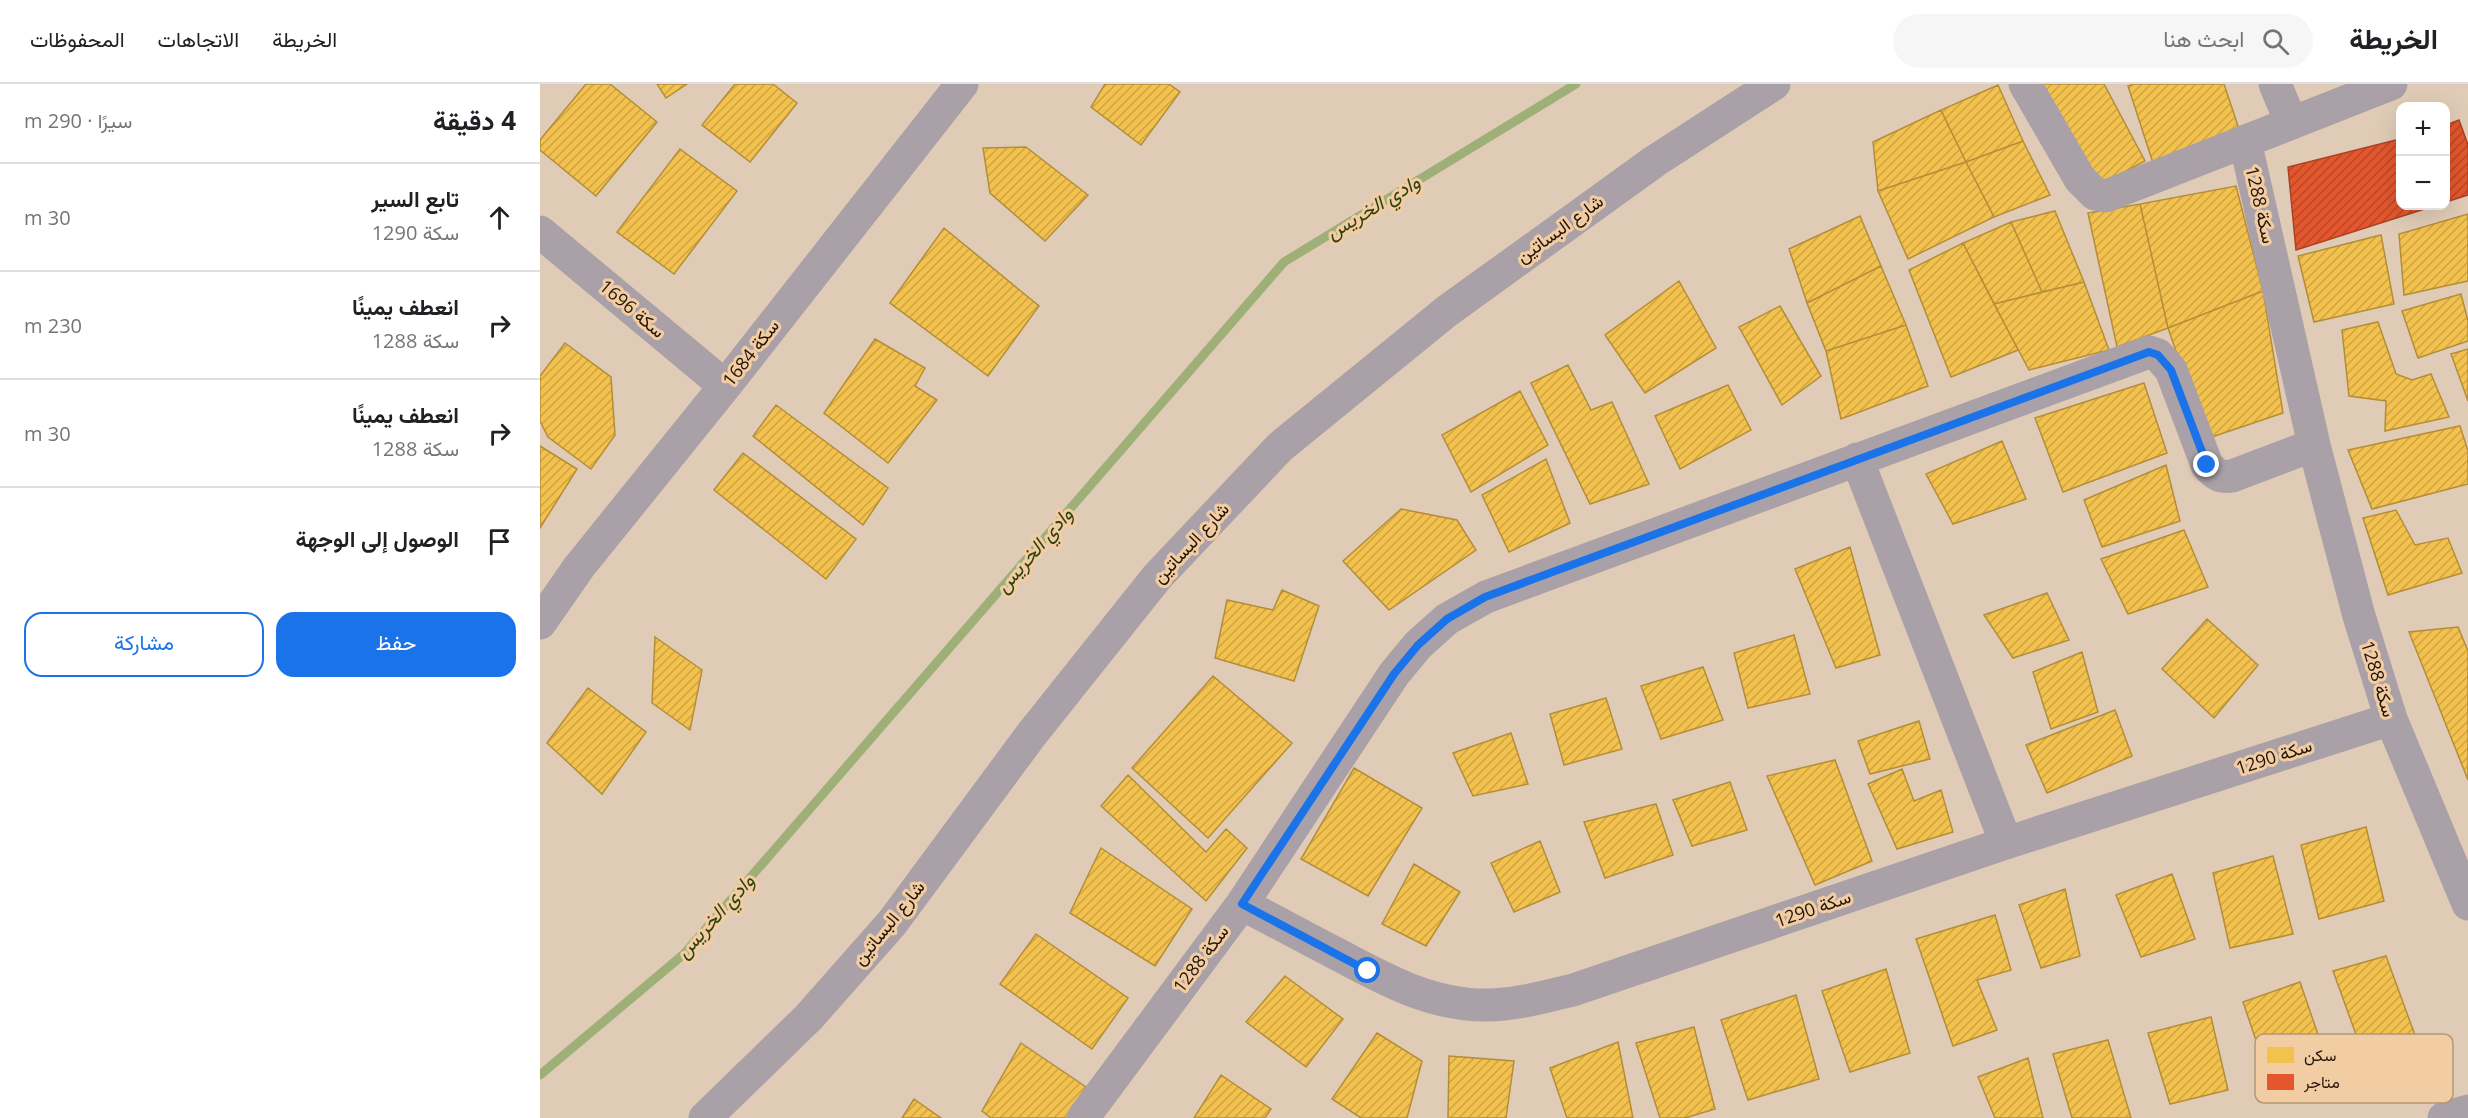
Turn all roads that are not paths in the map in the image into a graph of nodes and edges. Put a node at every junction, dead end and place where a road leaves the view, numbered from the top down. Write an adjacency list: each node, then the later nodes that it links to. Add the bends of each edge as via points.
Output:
1 (962, 84): 9 (street, سكة 1684)
2 (1774, 84): 18 (street, شارع البساتين, via 1654,161 1448,311 1280,447 1157,578 1031,735 892,923 808,1017)
3 (2025, 84): 7 (street, via 2080,179 2095,194 2116,194)
4 (2275, 84): 6 (street)
5 (2391, 84): 6 (street)
6 (2291, 122): 7 (street)
7 (2245, 141): 10 (street, سكة 1288)
8 (540, 232): 9 (street, سكة 1696)
9 (725, 386): 12 (street, سكة 1684, via 579,567)
10 (2314, 445): 11 (street, سكة 1288, via 2232,476 2217,476 2207,465 2171,370 2158,355 2149,352); 13 (street, سكة 1288)
11 (1857, 459): 14 (street); 15 (street, سكة 1288, via 1485,597 1447,619 1394,674)
12 (540, 623)
13 (2391, 719): 14 (street, سكة 1290); 16 (street, سكة 1288)
14 (2006, 843): 15 (street, سكة 1290, via 1574,990 1488,1005 1445,1001 1412,992)
15 (1242, 904): 19 (street, سكة 1288)
16 (2468, 904)
17 (2468, 1111): 20 (street)
18 (705, 1116)
19 (1083, 1118)
20 (2444, 1118)

